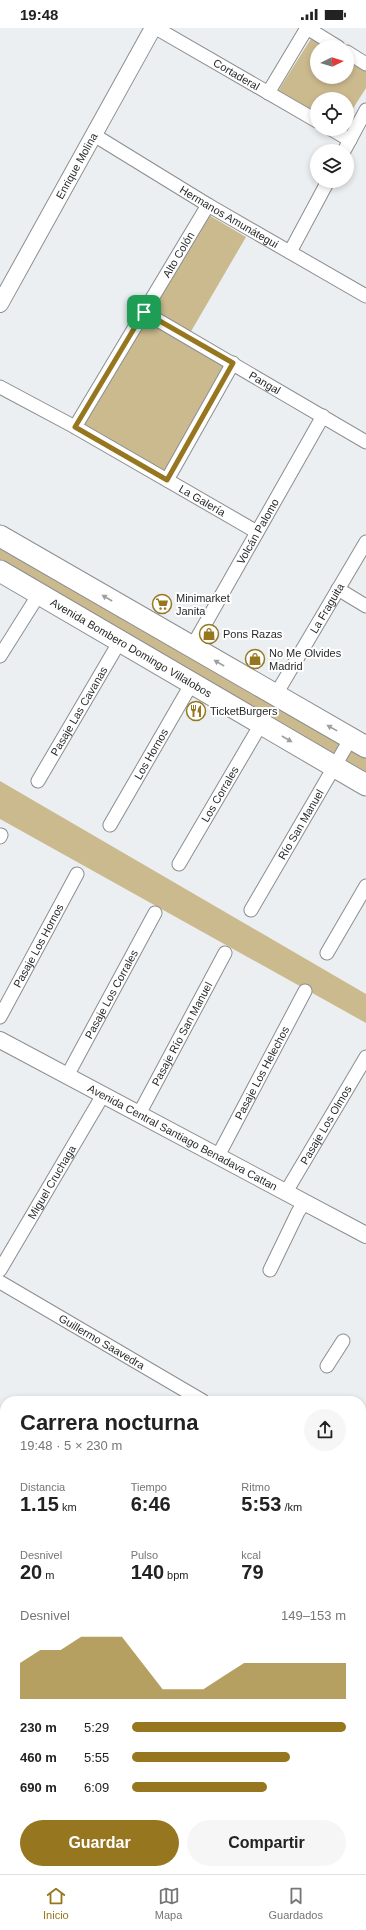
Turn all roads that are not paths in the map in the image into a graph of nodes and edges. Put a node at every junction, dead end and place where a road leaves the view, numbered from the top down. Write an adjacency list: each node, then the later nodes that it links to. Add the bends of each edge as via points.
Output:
1 (155, 28): 6 (street, Cortaderal); 9 (street, Enrique Molina)
2 (307, 28): 3 (street); 6 (street)
3 (327, 40)
4 (354, 56): 5 (street)
5 (366, 64)
6 (268, 93): 8 (street, Cortaderal)
7 (366, 110): 12 (street)
8 (310, 117)
9 (94, 135): 14 (street, Hermanos Amunátegui); 17 (street, Enrique Molina)
10 (338, 136): 11 (street)
11 (346, 144)
12 (348, 144)
13 (324, 188): 15 (street)
14 (208, 205): 15 (street, Hermanos Amunátegui); 18 (street, Alto Colón)
15 (290, 252): 16 (street, Hermanos Amunátegui)
16 (366, 296)
17 (0, 304)
18 (144, 312): 19 (street, Pangal); 22 (street, Alto Colón)
19 (233, 363): 21 (street, Pangal); 24 (street)
20 (0, 387): 22 (street, La Galería)
21 (323, 416): 23 (street, Pangal); 25 (street, Volcán Palomo)
22 (75, 427): 24 (street, La Galería)
23 (366, 442)
24 (167, 480): 25 (street, La Galería)
25 (257, 532): 33 (street, Volcán Palomo)
26 (0, 536): 33 (main road, one-way to 26)
27 (366, 542): 29 (street, La Fraguita)
28 (0, 571): 30 (main road, Avenida Bombero Domingo Villalobos)
29 (338, 589): 31 (street); 36 (street, La Fraguita)
30 (39, 594): 32 (main road, Avenida Bombero Domingo Villalobos); 34 (street)
31 (366, 606)
32 (120, 641): 35 (main road, Avenida Bombero Domingo Villalobos); 40 (street, Pasaje Las Cavanas)
33 (192, 647): 36 (main road, one-way to 33)
34 (0, 656)
35 (192, 683): 37 (main road, Avenida Bombero Domingo Villalobos); 42 (street, Los Hornos)
36 (275, 696): 38 (main road, one-way to 36)
37 (261, 724): 39 (main road, Avenida Bombero Domingo Villalobos, one-way to 39); 43 (street, Los Corrales)
38 (358, 743): 39 (street, Río San Manuel)
39 (334, 766): 41 (main road, Avenida Bombero Domingo Villalobos); 46 (street, Río San Manuel)
40 (38, 781)
41 (366, 785)
42 (110, 825)
43 (179, 864)
44 (77, 874): 51 (street, Pasaje Los Hornos)
45 (366, 886): 49 (street)
46 (252, 910)
47 (155, 913): 54 (street, Pasaje Los Corrales)
48 (226, 953): 56 (street, Pasaje Río San Manuel)
49 (327, 953)
50 (305, 990): 57 (street, Pasaje Los Helechos)
51 (0, 1017)
52 (0, 1040): 54 (street, Avenida Central Santiago Benadava Cattan)
53 (366, 1057): 58 (street, Pasaje Los Olmos)
54 (67, 1076): 55 (street, Avenida Central Santiago Benadava Cattan)
55 (103, 1095): 56 (street, Avenida Central Santiago Benadava Cattan); 61 (street, Miguel Cruchaga)
56 (139, 1114): 57 (street, Avenida Central Santiago Benadava Cattan)
57 (218, 1156): 58 (street, Avenida Central Santiago Benadava Cattan)
58 (286, 1192): 59 (street, Avenida Central Santiago Benadava Cattan)
59 (304, 1202): 60 (street, Avenida Central Santiago Benadava Cattan); 62 (street)
60 (365, 1233)
61 (0, 1270)
62 (270, 1270)
63 (0, 1282): 66 (street, Guillermo Saavedra)
64 (342, 1341): 65 (street)
65 (327, 1366)
66 (194, 1396)

